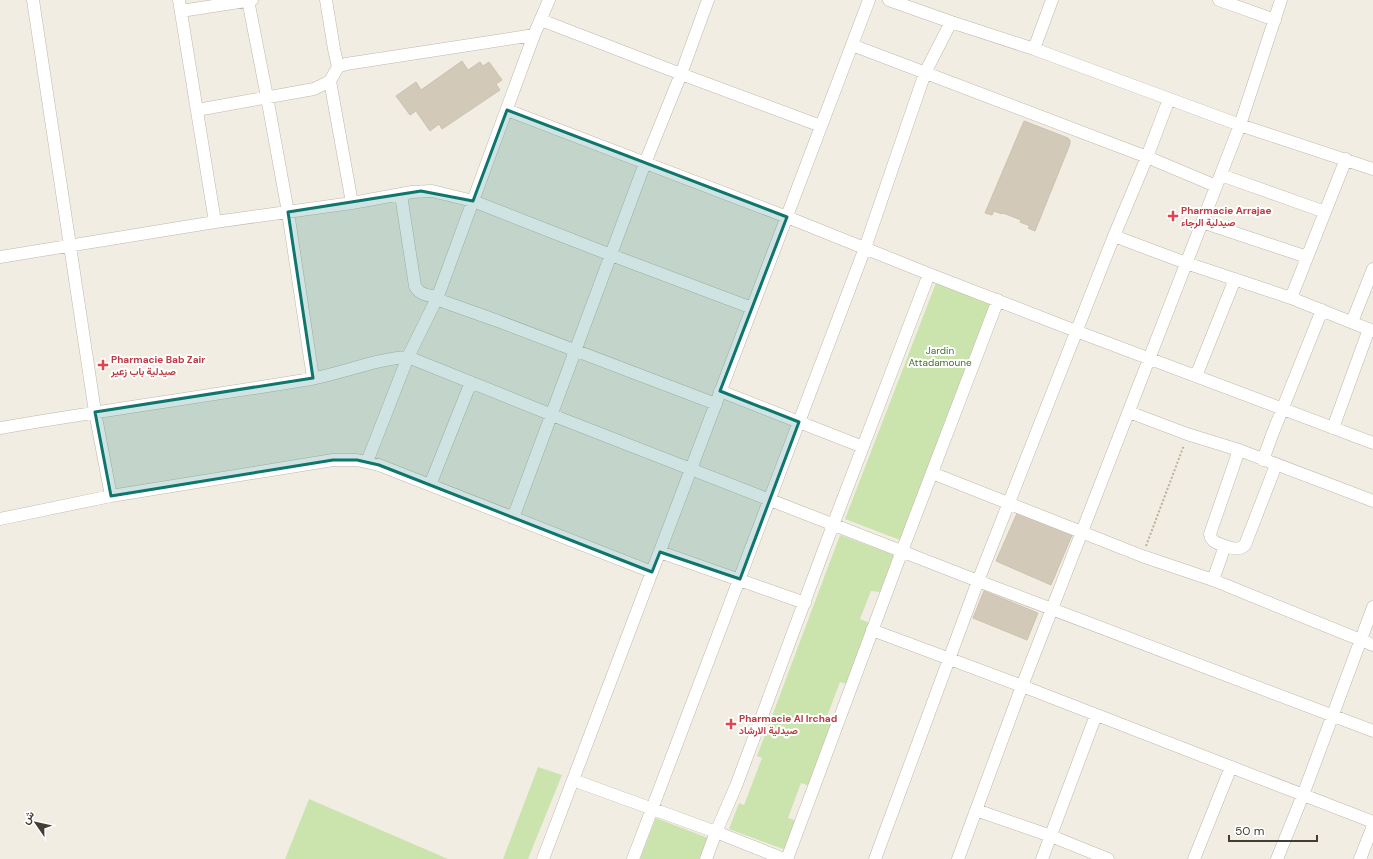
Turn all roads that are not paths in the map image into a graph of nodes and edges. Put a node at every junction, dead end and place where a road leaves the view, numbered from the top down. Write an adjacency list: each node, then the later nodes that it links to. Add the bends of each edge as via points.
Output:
1 (33, 0): 42 (street)
2 (249, 0): 11 (street); 22 (street)
3 (326, 0): 18 (street)
4 (549, 0): 12 (street)
5 (708, 0): 20 (street)
6 (869, 0): 16 (street)
7 (889, 0): 14 (street)
8 (1052, 0): 17 (street)
9 (1281, 0): 13 (street)
10 (1223, 1): 13 (street)
11 (180, 6): 24 (street)
12 (540, 20): 15 (street); 20 (street)
13 (1275, 20): 26 (street)
14 (951, 22): 17 (street); 19 (street)
15 (534, 35): 18 (street, via 346,64); 25 (street)
16 (852, 45): 19 (street); 27 (street)
17 (1034, 49): 23 (street)
18 (338, 68): 21 (street)
19 (926, 73): 28 (street); 43 (street)
20 (681, 74): 27 (street); 30 (street)
21 (330, 81): 22 (street, via 314,89); 35 (street)
22 (267, 97): 24 (street); 36 (street)
23 (1169, 99): 26 (street); 28 (street)
24 (198, 110): 39 (street)
25 (507, 110): 30 (street); 34 (street)
26 (1240, 125): 29 (street); 32 (street)
27 (821, 126): 38 (street)
28 (1148, 157): 32 (street); 41 (street)
29 (1346, 159): 31 (street); 37 (street)
30 (645, 163): 38 (street); 44 (street)
31 (1373, 169)
32 (1218, 181): 37 (street); 40 (street)
33 (401, 195): 34 (street, via 432,191); 35 (street); 51 (street, via 415,286 423,294)
34 (474, 201): 44 (street); 51 (street)
35 (352, 203): 36 (street)
36 (288, 212): 39 (street); 63 (street)
37 (1325, 212): 46 (street)
38 (787, 217): 43 (street); 54 (street)
39 (215, 222): 42 (street)
40 (1202, 222): 46 (street); 47 (street)
41 (1114, 236): 47 (street); 58 (street)
42 (71, 246): 45 (street); 68 (street)
43 (865, 248): 49 (street); 71 (street)
44 (611, 255): 54 (street); 59 (street)
45 (0, 257)
46 (1307, 257): 52 (street)
47 (1186, 263): 50 (street); 61 (street)
48 (1373, 269): 56 (street)
49 (929, 274): 53 (street); 75 (street)
50 (1235, 279): 52 (street); 62 (street)
51 (437, 298): 59 (street); 60 (street)
52 (1291, 298): 55 (street)
53 (998, 300): 58 (street); 81 (street)
54 (752, 308): 65 (street)
55 (1322, 310): 56 (street); 67 (street)
56 (1352, 322): 57 (street)
57 (1371, 330): 73 (street)
58 (1076, 331): 61 (street); 86 (street)
59 (575, 352): 66 (street); 70 (street)
60 (408, 357): 63 (street); 64 (street); 78 (street)
61 (1149, 358): 62 (street); 69 (street)
62 (1196, 376): 67 (street)
63 (313, 378): 68 (street)
64 (471, 382): 70 (street); 82 (street)
65 (720, 391): 66 (street); 71 (street)
66 (716, 404): 80 (street)
67 (1283, 409): 73 (street); 77 (street)
68 (95, 412): 72 (street); 83 (street)
69 (1129, 412): 76 (street); 90 (street)
70 (552, 415): 80 (street); 87 (street)
71 (799, 422): 75 (street); 84 (street)
72 (0, 428)
73 (1332, 428): 74 (street)
74 (1373, 443)
75 (863, 447): 89 (street)
76 (1239, 450): 77 (street); 91 (street, via 1210,534 1215,543)
77 (1263, 460): 79 (street)
78 (367, 462): 82 (street); 83 (street, via 333,460)
79 (1276, 465): 85 (street); 91 (street, via 1245,545 1236,549)
80 (691, 469): 84 (street); 93 (street)
81 (932, 473): 86 (street); 92 (street)
82 (430, 485): 87 (street)
83 (111, 496): 88 (street)
84 (770, 500): 89 (street); 95 (street)
85 (1373, 501)
86 (1009, 504): 90 (street); 97 (street)
87 (513, 518): 94 (street)
88 (0, 519)
89 (833, 525): 92 (street); 98 (street)
90 (1083, 533): 96 (street); 100 (street)
91 (1224, 546): 96 (street)
92 (902, 551): 97 (street); 101 (street)
93 (660, 552): 94 (street); 95 (street)
94 (652, 572): 110 (street)
95 (740, 579): 98 (street); 112 (street)
96 (1212, 580): 102 (street)
97 (978, 581): 100 (street); 104 (street)
98 (805, 602): 116 (street, via 736,786)
99 (1373, 607): 102 (street)
100 (1052, 609): 105 (street); 107 (street)
101 (872, 630): 104 (street); 121 (street)
102 (1360, 640): 103 (street); 107 (street)
103 (1373, 645)
104 (949, 659): 105 (street); 122 (street)
105 (1022, 686): 106 (street); 113 (street)
106 (1096, 715): 109 (street); 117 (street)
107 (1332, 715): 108 (street); 111 (street)
108 (1373, 731)
109 (1231, 766): 111 (street); 126 (street)
110 (573, 780): 112 (street); 118 (street)
111 (1303, 795): 114 (street); 127 (street)
112 (652, 809): 116 (street); 119 (street)
113 (976, 810): 117 (street); 123 (street)
114 (1373, 822)
115 (1373, 826): 128 (street)
116 (716, 832): 120 (street); 121 (street)
117 (1051, 836): 124 (street); 125 (street)
118 (543, 859)
119 (634, 859)
120 (706, 859)
121 (785, 859)
122 (875, 859)
123 (958, 859)
124 (1042, 859)
125 (1108, 859)
126 (1194, 859)
127 (1277, 859)
128 (1360, 859)

